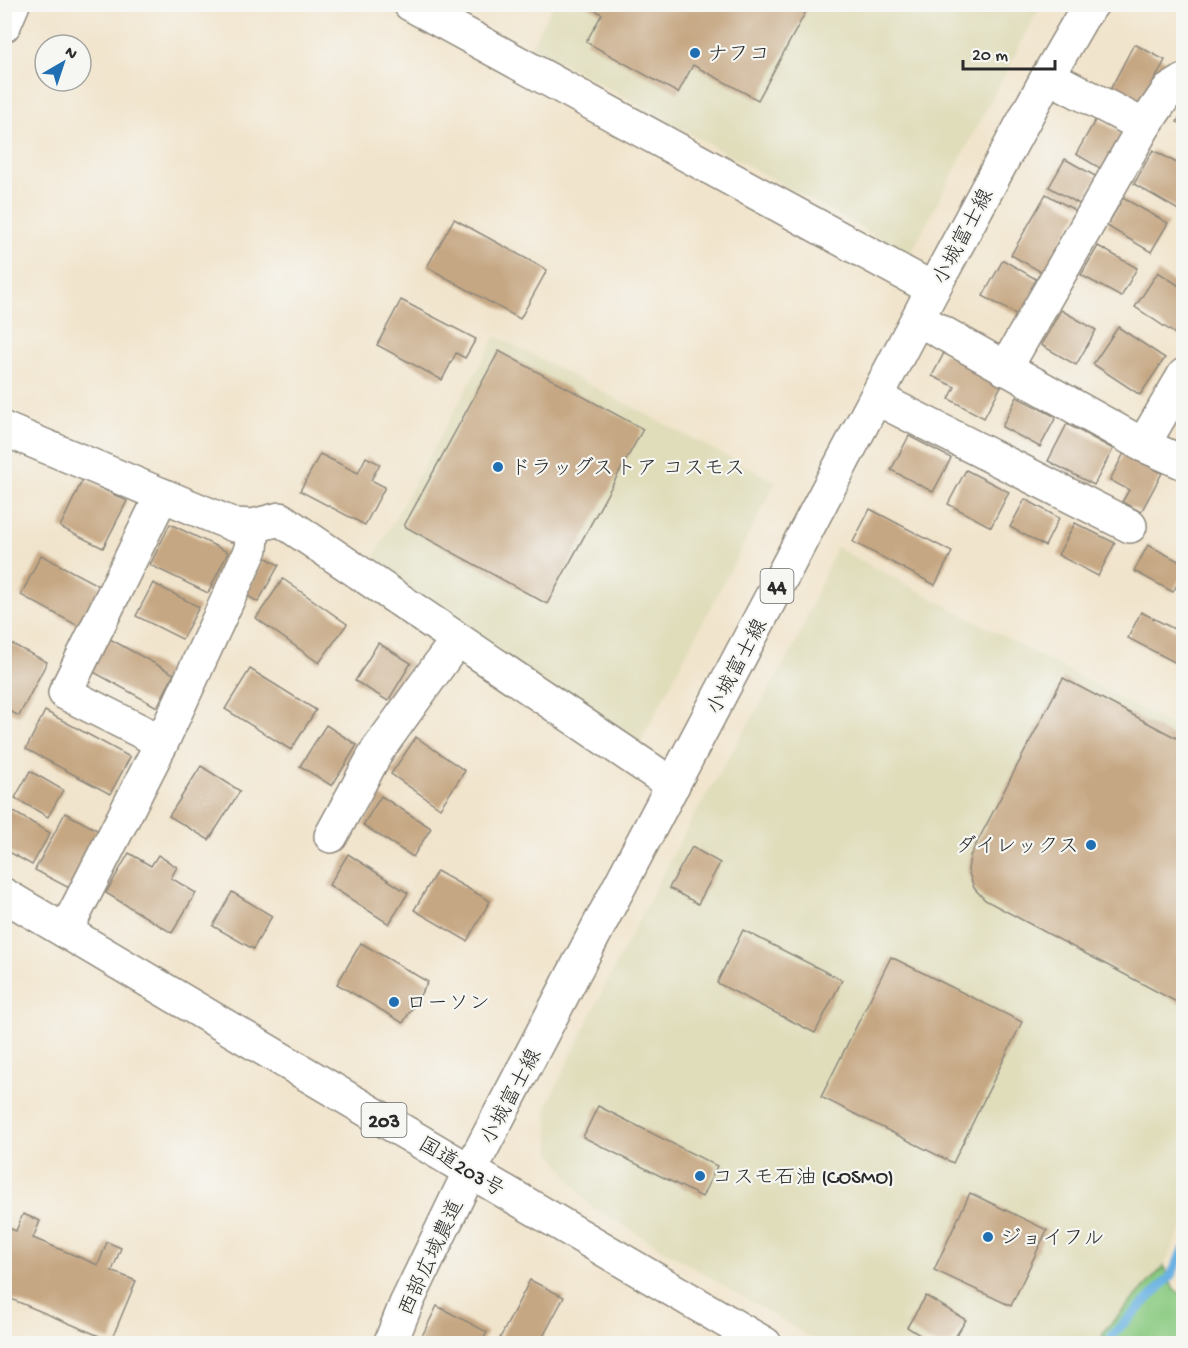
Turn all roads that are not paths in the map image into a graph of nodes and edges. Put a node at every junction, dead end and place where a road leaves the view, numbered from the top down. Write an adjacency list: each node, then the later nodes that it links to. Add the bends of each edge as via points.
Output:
1 (13, 4): 4 (main road)
2 (410, 4): 8 (main road)
3 (1092, 4): 5 (main road, 小城富士線 / 44)
4 (4, 25)
5 (1048, 76): 7 (main road); 8 (main road, 小城富士線 / 44)
6 (1184, 81): 7 (main road, via 1168,91)
7 (1144, 126): 10 (main road)
8 (933, 289): 9 (main road, 小城富士線 / 44)
9 (918, 319): 10 (main road); 12 (main road, 小城富士線 / 44)
10 (1005, 369): 14 (main road)
11 (1184, 375): 14 (main road)
12 (876, 398): 18 (main road); 21 (main road, 小城富士線 / 44)
13 (4, 429): 16 (main road)
14 (1143, 445): 15 (main road)
15 (1184, 463)
16 (162, 495): 17 (main road, via 234,525); 20 (main road, via 65,693)
17 (253, 526): 19 (main road, via 280,519); 20 (main road, via 251,549)
18 (1130, 526)
19 (457, 640): 21 (main road); 22 (main road, via 377,751)
20 (162, 742): 24 (main road)
21 (673, 785): 25 (main road, 小城富士線 / 44)
22 (331, 836)
23 (4, 895): 24 (main road, 国道203号 / 203)
24 (66, 930): 25 (main road, 国道203号 / 203)
25 (470, 1172): 26 (main road, 西部広域農道); 27 (main road, 国道203号 / 203)
26 (390, 1344)
27 (765, 1344)

